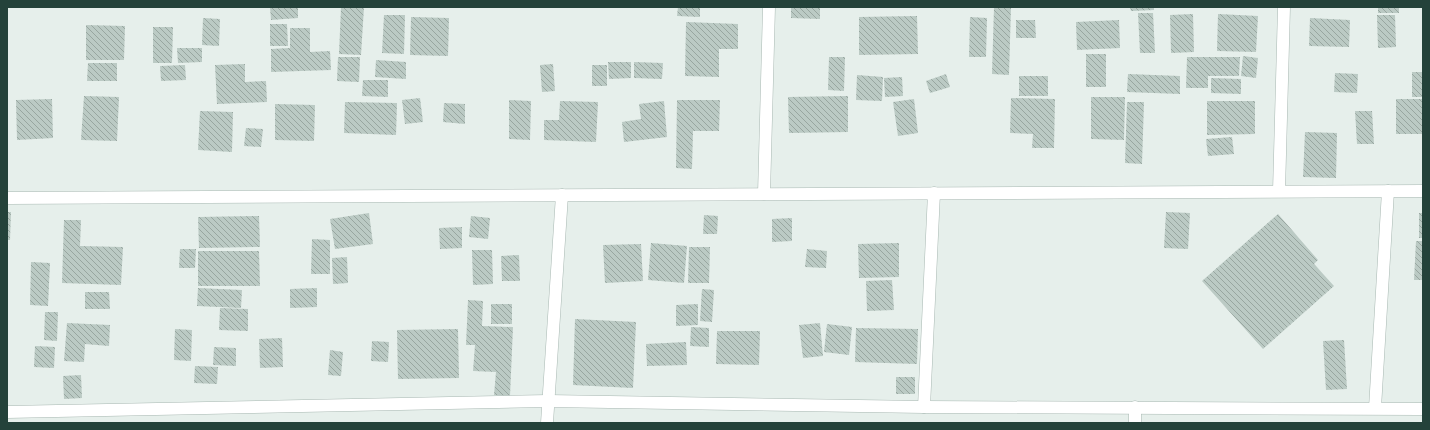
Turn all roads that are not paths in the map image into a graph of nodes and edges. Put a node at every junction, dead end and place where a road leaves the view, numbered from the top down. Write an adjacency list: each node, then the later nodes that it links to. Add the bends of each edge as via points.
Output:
1 (769, 7): 7 (street)
2 (1284, 7): 3 (street)
3 (1279, 191): 4 (street); 6 (street)
4 (1388, 191): 5 (street); 13 (street)
5 (1423, 191)
6 (934, 193): 7 (street); 11 (street)
7 (764, 194): 8 (street)
8 (562, 195): 9 (street); 10 (street)
9 (7, 198)
10 (548, 401): 11 (street); 15 (street); 16 (street)
11 (924, 407): 12 (street)
12 (1135, 407): 13 (street); 17 (street)
13 (1375, 408): 14 (street)
14 (1423, 409)
15 (7, 412)
16 (547, 423)
17 (1135, 423)

